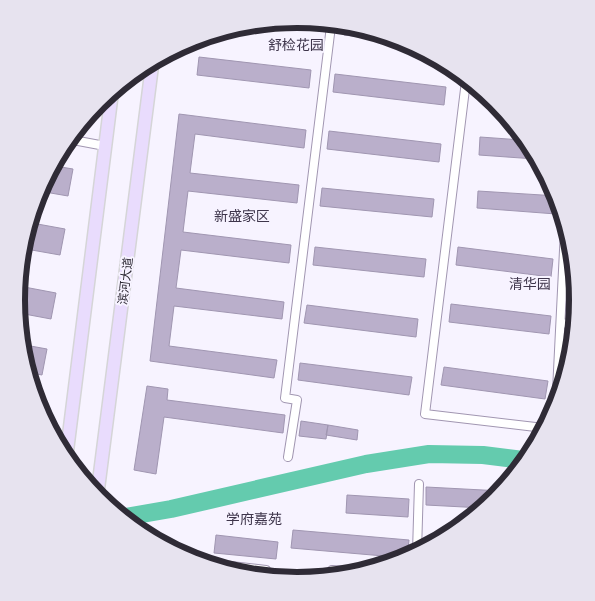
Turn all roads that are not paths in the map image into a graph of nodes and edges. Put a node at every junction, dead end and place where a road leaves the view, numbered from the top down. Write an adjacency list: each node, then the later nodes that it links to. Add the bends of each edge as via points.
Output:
1 (332, 30): 13 (street, via 285,398 297,400)
2 (151, 71): 15 (main road, 滨河大道)
3 (465, 86): 11 (street, via 425,414)
4 (111, 103): 6 (main road)
5 (77, 141): 6 (street)
6 (106, 146): 12 (main road)
7 (564, 244): 8 (street)
8 (561, 323): 9 (street); 10 (street)
9 (569, 324)
10 (558, 382)
11 (538, 427)
12 (67, 445)
13 (288, 457)
14 (419, 484): 16 (street)
15 (98, 486)
16 (418, 545)
17 (240, 567): 18 (street)
18 (266, 571)

